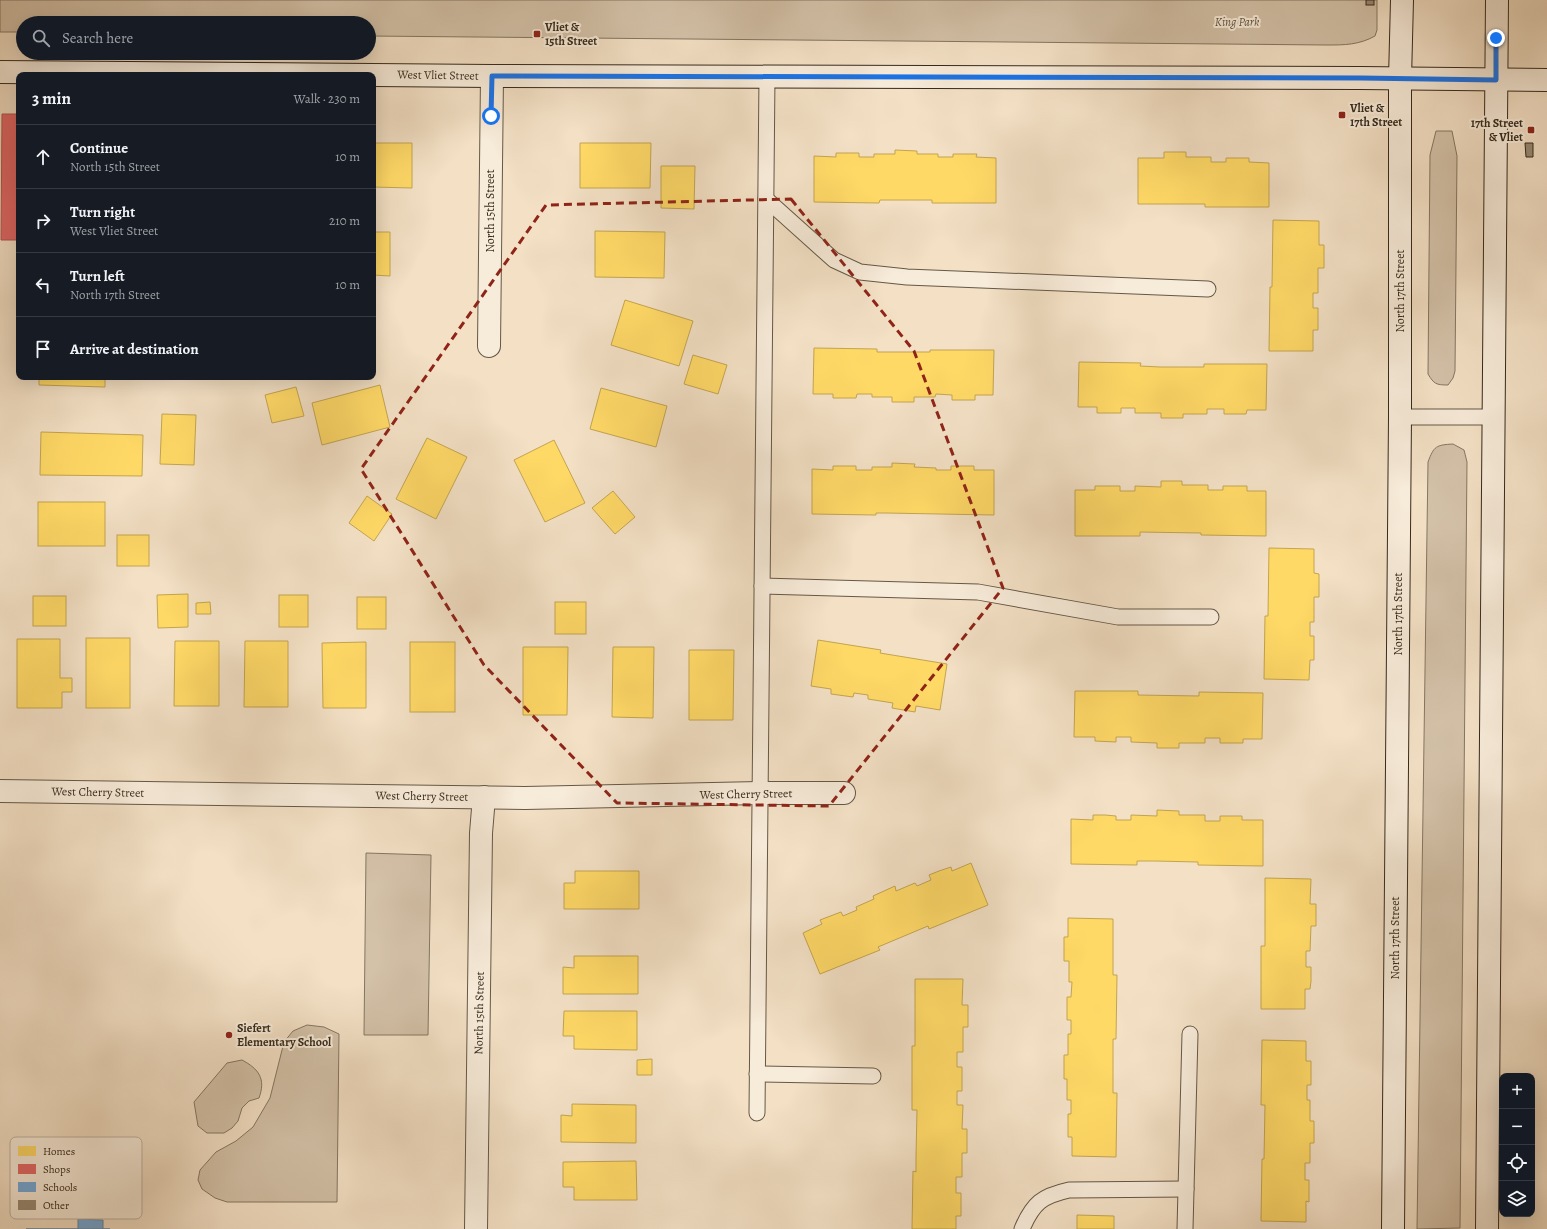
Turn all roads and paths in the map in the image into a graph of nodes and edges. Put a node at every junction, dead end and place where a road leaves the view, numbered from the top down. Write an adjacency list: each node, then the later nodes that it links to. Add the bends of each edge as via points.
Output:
1 (1402, 0): 8 (street, North 17th Street)
2 (1497, 0): 9 (street)
3 (0, 72): 4 (street, West Vliet Street)
4 (16, 72)
5 (376, 75): 6 (street, West Vliet Street)
6 (492, 76): 7 (street, West Vliet Street); 13 (street, North 15th Street)
7 (767, 76): 8 (street, West Vliet Street); 11 (lane)
8 (1400, 79): 9 (street, West Vliet Street); 14 (street, North 17th Street)
9 (1496, 80): 10 (street, West Vliet Street); 15 (street)
10 (1547, 80)
11 (766, 199): 12 (lane, via 834,260 860,272 907,277); 16 (lane)
12 (1208, 289)
13 (489, 346)
14 (1400, 417): 15 (lane); 30 (street, North 17th Street)
15 (1493, 417): 31 (street)
16 (762, 586): 17 (lane, via 978,592 1118,617); 19 (lane)
17 (1211, 617)
18 (0, 791): 21 (street, West Cherry Street)
19 (759, 793): 20 (street, West Cherry Street); 21 (street, West Cherry Street); 23 (lane)
20 (844, 793)
21 (484, 797): 27 (street, North 15th Street, via 481,833)
22 (1190, 1034): 26 (lane)
23 (757, 1074): 24 (lane); 25 (lane)
24 (873, 1076)
25 (757, 1113)
26 (1186, 1189): 28 (lane, via 1069,1190 1052,1194 1037,1203); 29 (lane)
27 (476, 1229)
28 (1022, 1229)
29 (1185, 1229)
30 (1393, 1229)
31 (1487, 1229)

